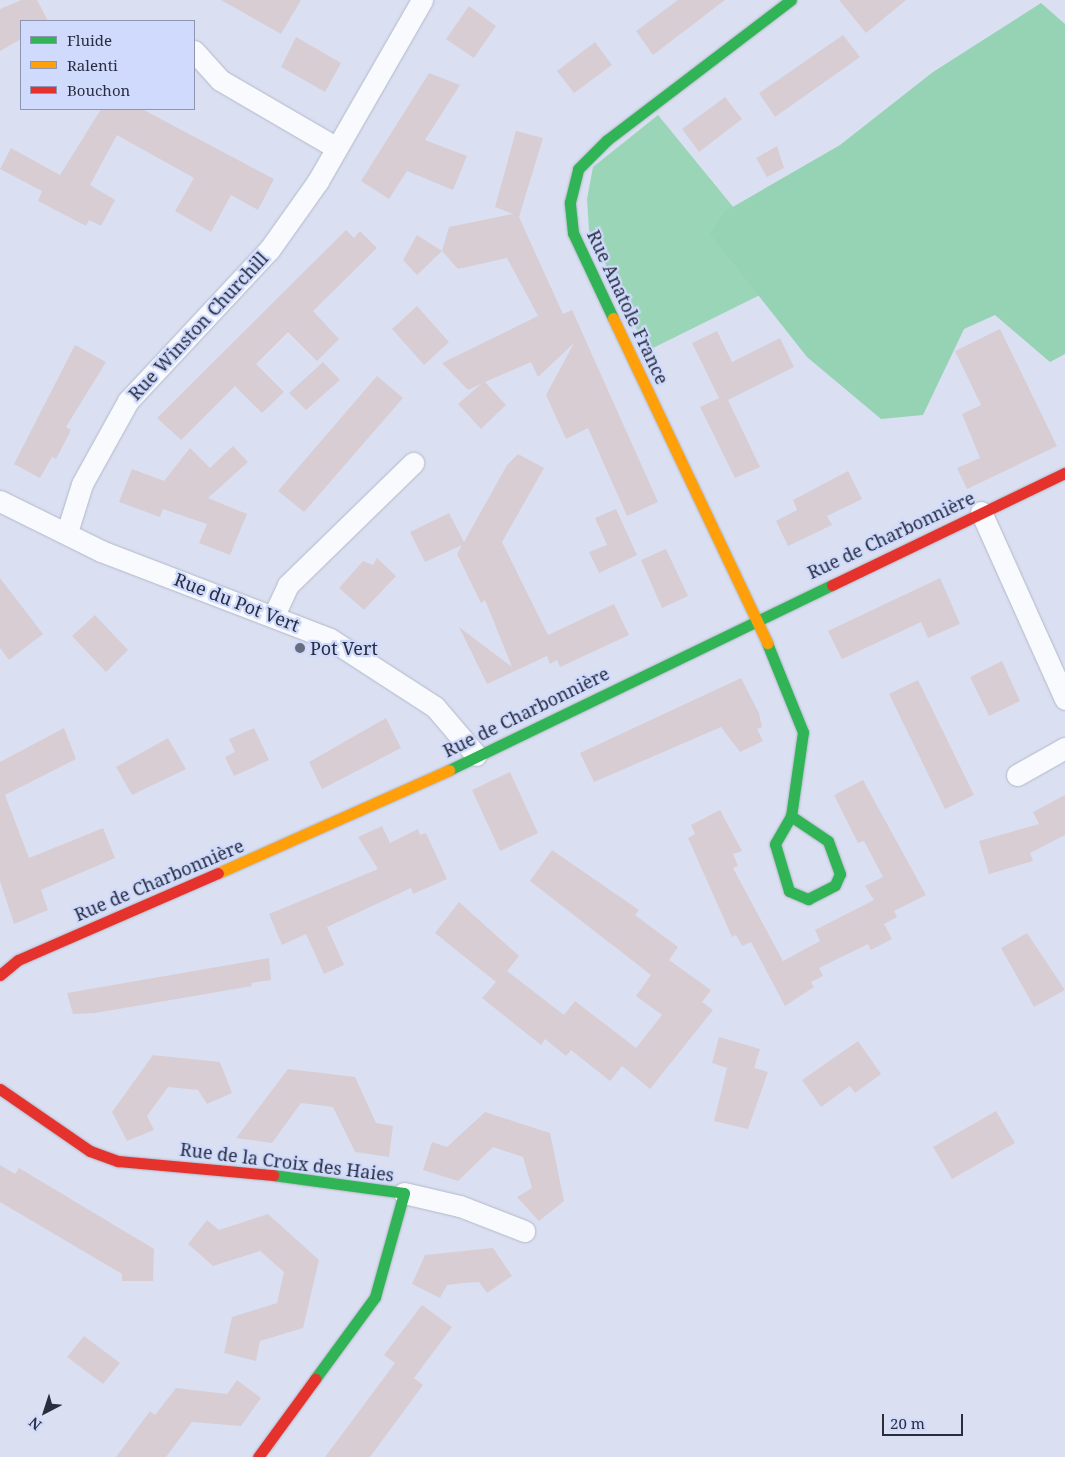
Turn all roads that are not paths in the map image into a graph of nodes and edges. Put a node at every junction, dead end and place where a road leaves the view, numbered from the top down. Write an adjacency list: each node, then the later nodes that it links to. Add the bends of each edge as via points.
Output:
1 (422, 0): 4 (street, Rue Winston Churchill)
2 (791, 0): 11 (street, Rue Anatole France, via 607,140 578,169 570,202 573,233)
3 (195, 52): 4 (street, via 220,80)
4 (337, 148): 9 (street, Rue Winston Churchill, via 244,281 128,402 82,484)
5 (413, 463): 10 (street, via 288,585)
6 (1065, 473): 8 (street, Rue de Charbonnière)
7 (0, 501): 9 (street, Rue du Pot Vert)
8 (981, 512): 11 (street, Rue de Charbonnière); 12 (street)
9 (67, 532): 10 (street, Rue du Pot Vert, via 101,551)
10 (274, 615): 14 (street, Rue du Pot Vert, via 330,639 435,707)
11 (756, 619): 14 (street, Rue de Charbonnière); 16 (street, Rue Anatole France, via 803,732)
12 (1065, 699)
13 (1065, 748): 15 (street)
14 (476, 755): 17 (street, Rue de Charbonnière, via 407,790 18,960)
15 (1017, 775)
16 (791, 816): 16 (street, via 775,844 789,891 808,899 836,885 840,874 828,841)
17 (0, 975)
18 (0, 1089): 19 (street, Rue de la Croix des Haies, via 90,1151 118,1161 255,1172)
19 (404, 1193): 20 (street, via 460,1206); 21 (street, Rue de la Croix des Haies, via 376,1297)
20 (524, 1232)
21 (258, 1457)

